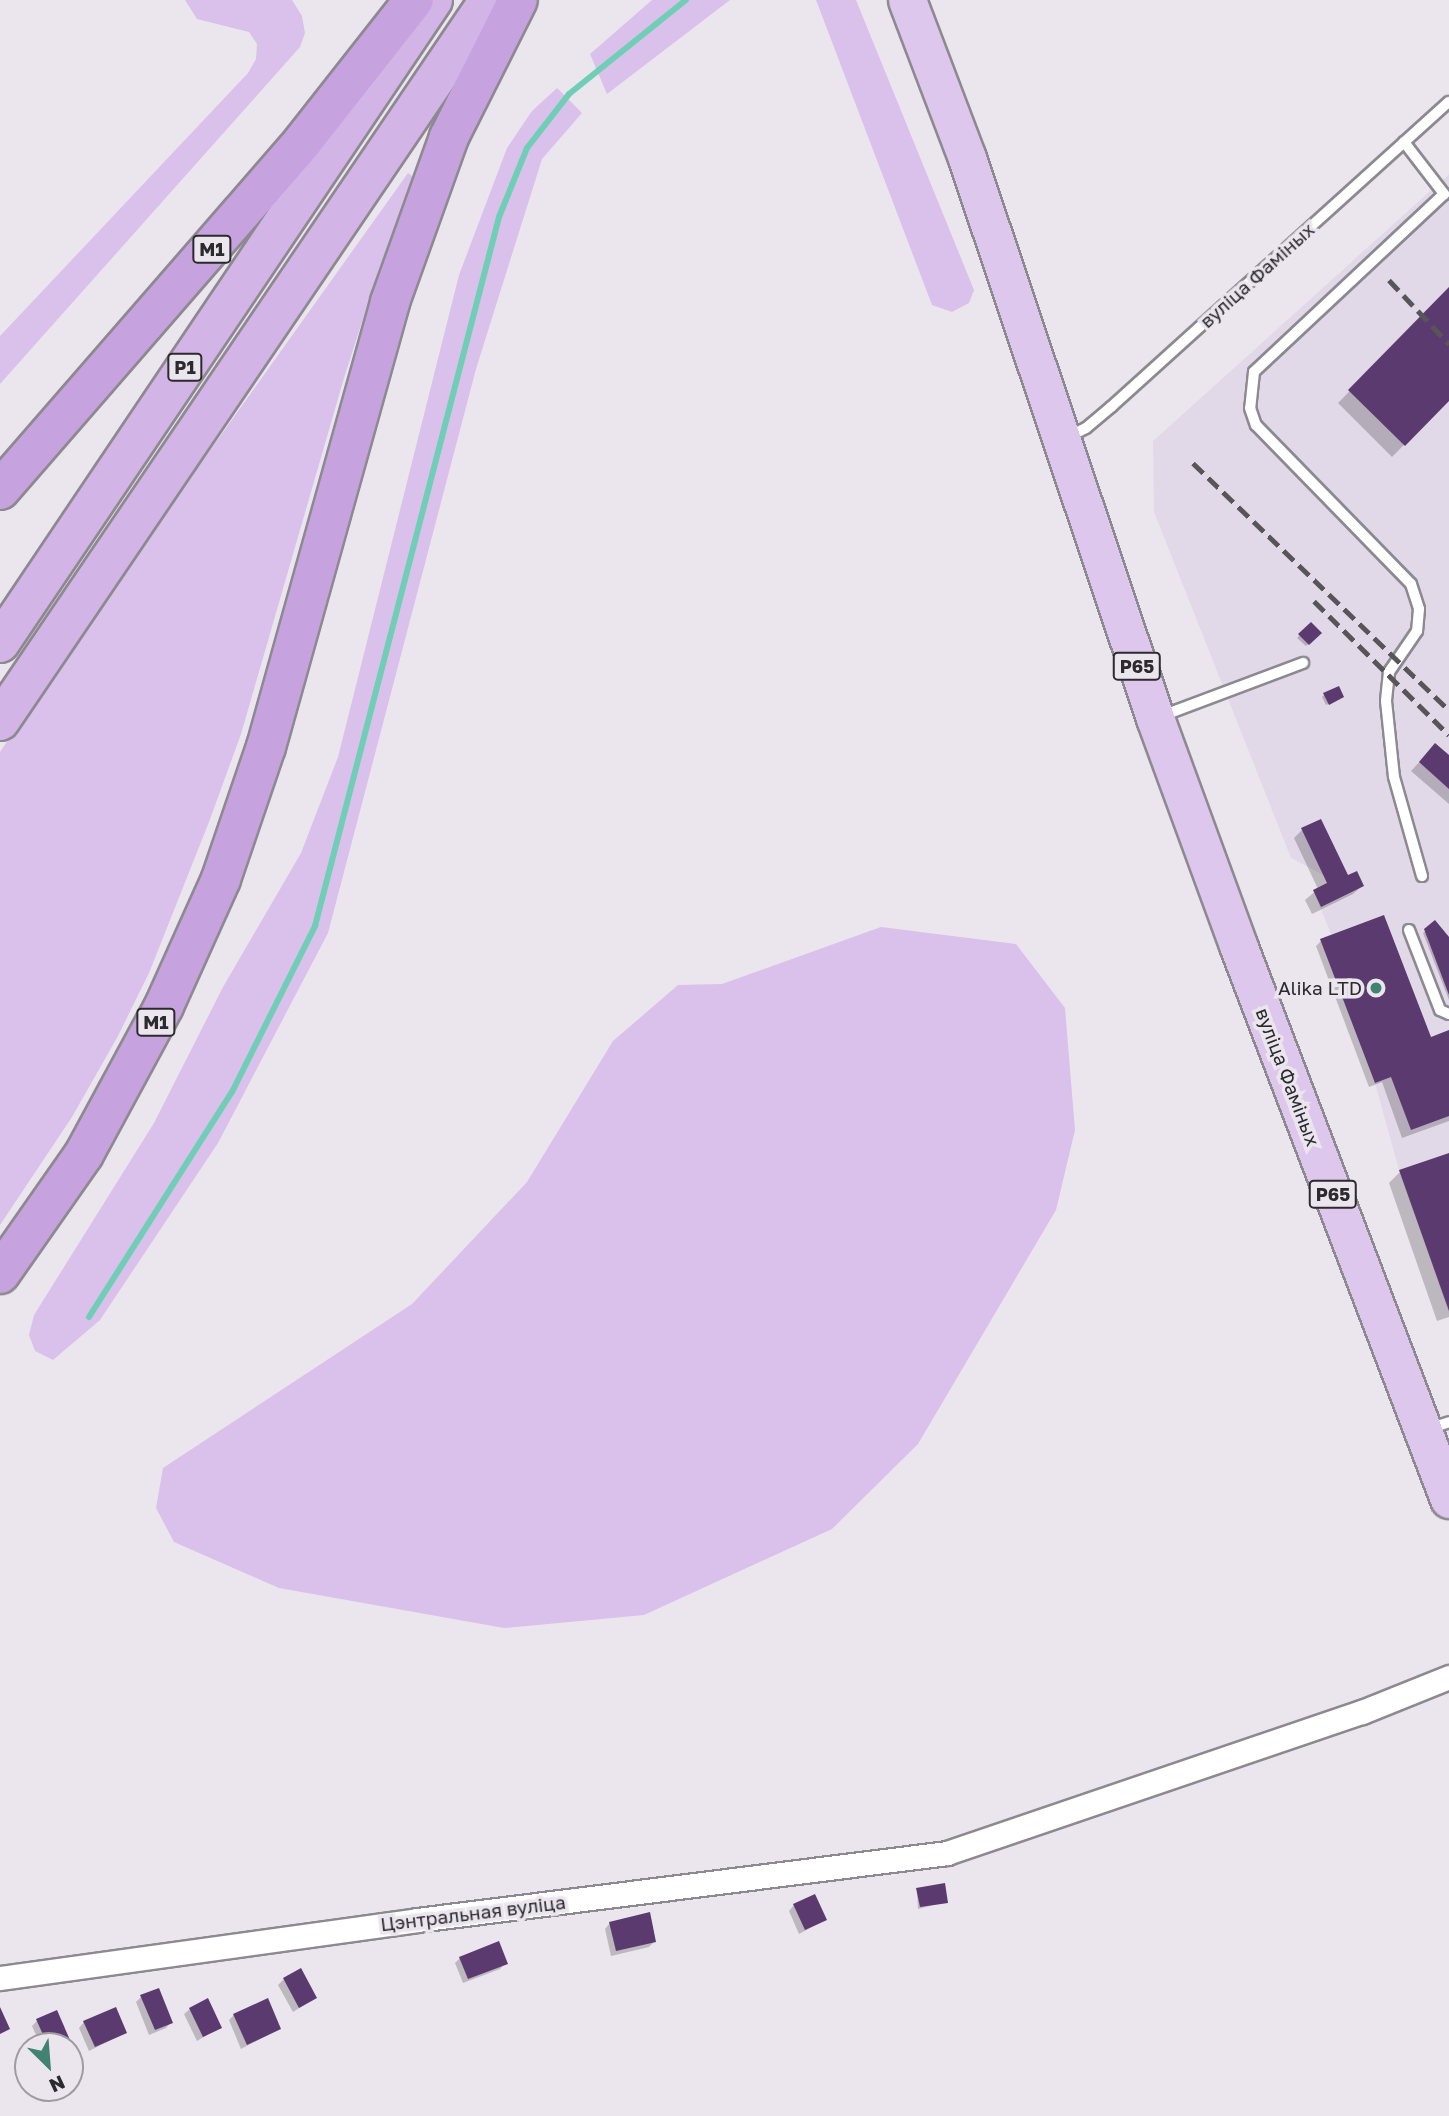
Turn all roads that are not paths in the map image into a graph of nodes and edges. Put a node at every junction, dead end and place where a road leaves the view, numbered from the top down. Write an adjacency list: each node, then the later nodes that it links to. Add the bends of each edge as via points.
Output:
1 (414, 0): 10 (highway, М1, via 303,141)
2 (433, 0): 11 (highway, Р1)
3 (489, 0): 14 (highway, Р1)
4 (518, 0): 18 (highway, М1, via 449,137 390,302 266,747 220,879 164,1006 84,1154)
5 (907, 0): 9 (main road, Р65, via 967,158)
6 (1449, 102): 7 (lane, вуліца Фаміных)
7 (1404, 142): 8 (lane); 9 (lane, вуліца Фаміных, via 1111,407 1086,428)
8 (1447, 195): 15 (lane, via 1254,372 1250,393 1256,425 1411,584 1419,609 1418,631 1389,672 1385,701 1394,777)
9 (1061, 440): 13 (main road, Р65)
10 (0, 489)
11 (0, 643)
12 (1303, 663): 13 (lane)
13 (1155, 718): 19 (main road, вуліца Фаміных / Р65, via 1218,890)
14 (0, 721)
15 (1422, 876)
16 (1409, 930): 17 (lane, via 1440,1010)
17 (1449, 1014)
18 (0, 1274)
19 (1436, 1427): 20 (main road, вуліца Фаміных / Р65)
20 (1449, 1499)
21 (1449, 1677): 22 (street, Цэнтральная вуліца, via 1349,1716 947,1853)
22 (0, 1978)

